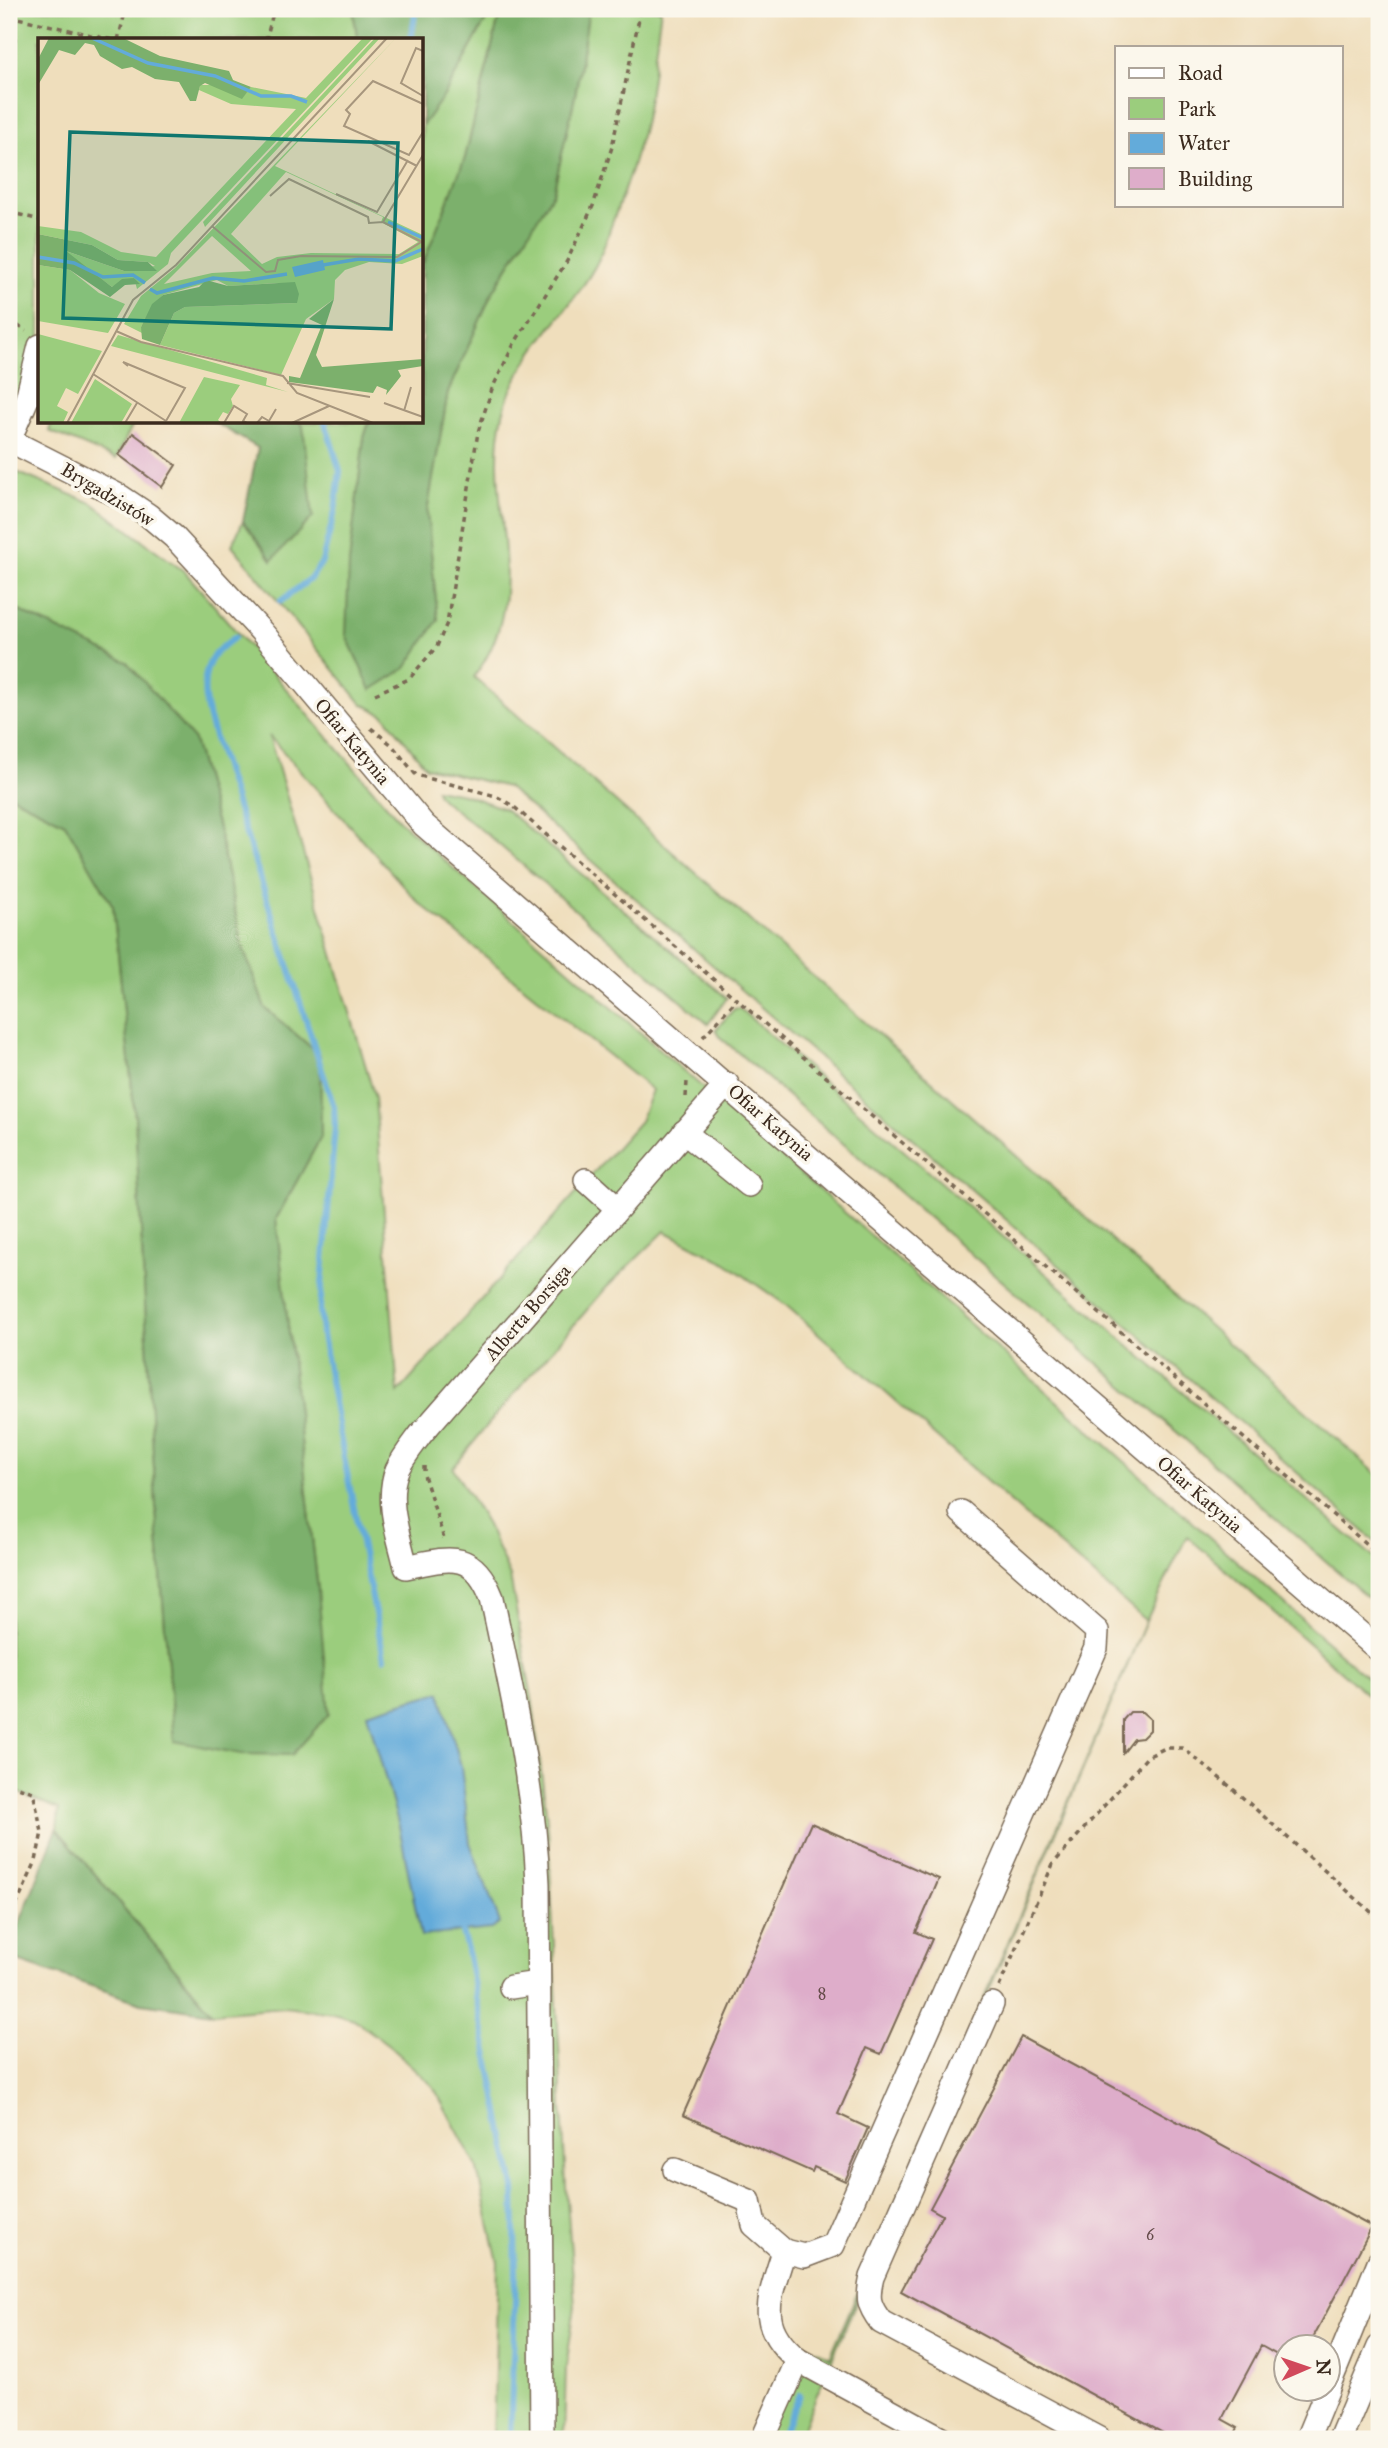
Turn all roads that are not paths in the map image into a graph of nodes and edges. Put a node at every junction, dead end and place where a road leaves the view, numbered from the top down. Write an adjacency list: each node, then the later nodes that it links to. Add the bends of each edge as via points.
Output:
1 (36, 340): 2 (street, via 27,399)
2 (9, 440): 3 (street, Brygadzistów, via 121,497)
3 (198, 561): 4 (street, Ofiar Katynia, via 424,825)
4 (727, 1084): 5 (street, Alberta Borsiga); 10 (street, Ofiar Katynia)
5 (684, 1132): 7 (street); 8 (street, Alberta Borsiga)
6 (586, 1180): 8 (street)
7 (749, 1185)
8 (617, 1208): 11 (street, Alberta Borsiga, via 404,1457 393,1498 406,1567 442,1559 467,1562 478,1571 492,1598 526,1759 536,1845)
9 (961, 1511): 15 (street, via 1097,1631 1096,1648 833,2245 804,2256)
10 (1379, 1650)
11 (538, 1983): 12 (street); 21 (street)
12 (511, 1987)
13 (992, 2004): 24 (street, via 868,2294 881,2322)
14 (675, 2170): 15 (street, via 749,2201 754,2225)
15 (784, 2251): 19 (street, via 769,2308 770,2329)
16 (1379, 2262): 18 (street)
17 (1379, 2347): 26 (street)
18 (1342, 2353)
19 (798, 2360): 22 (street); 23 (street)
20 (1322, 2402): 25 (street)
21 (542, 2439)
22 (763, 2439)
23 (943, 2439)
24 (1099, 2439)
25 (1307, 2439)
26 (1340, 2439)

